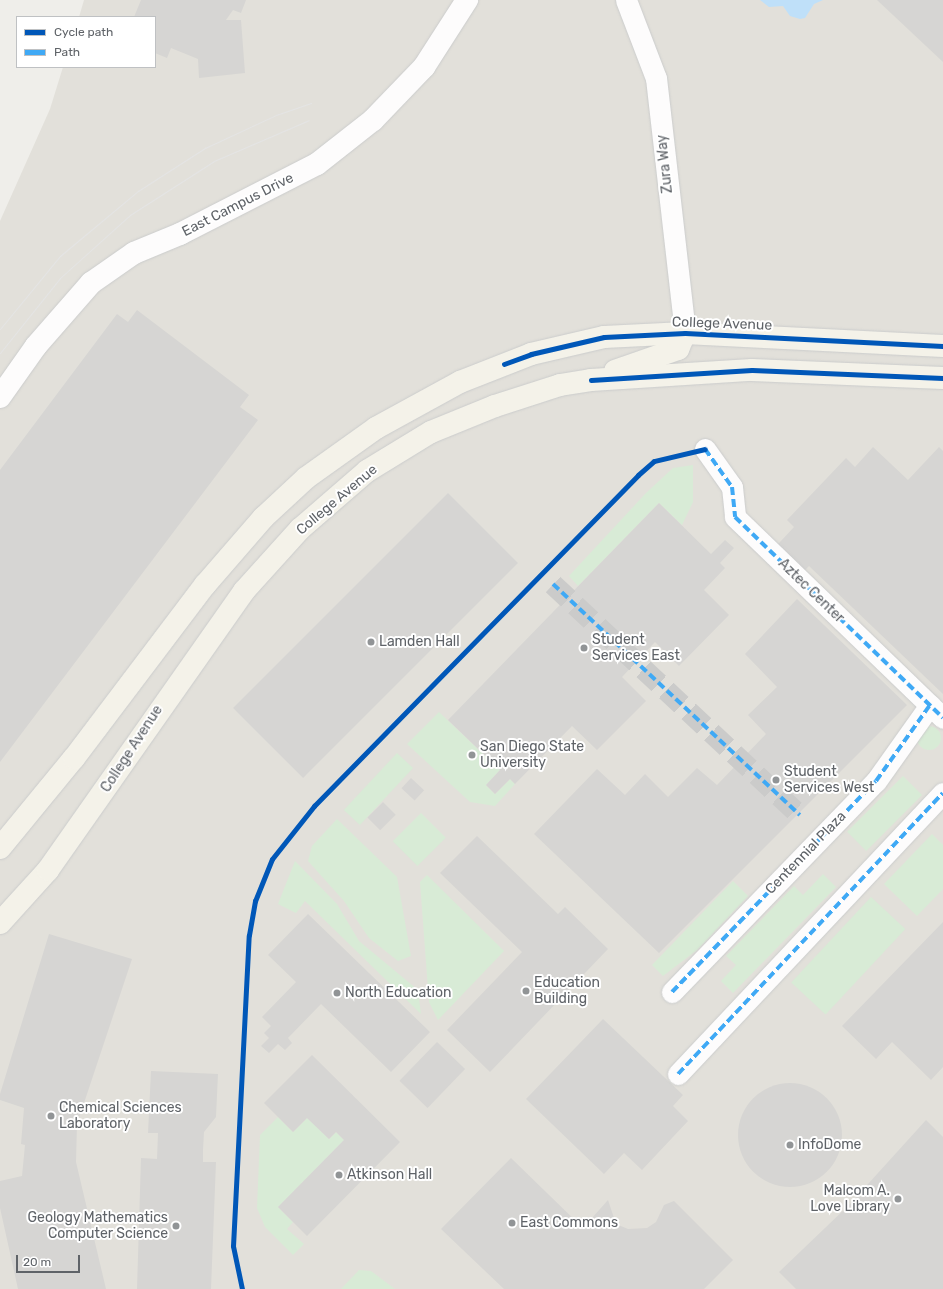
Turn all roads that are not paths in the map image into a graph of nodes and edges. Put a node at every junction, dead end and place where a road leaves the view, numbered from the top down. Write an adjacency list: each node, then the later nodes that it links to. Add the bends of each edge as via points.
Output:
1 (467, 0): 7 (street, East Campus Drive, via 438,48 408,86 317,164 180,234 134,253 91,283 36,346)
2 (626, 0): 3 (street, Zura Way, via 656,78)
3 (685, 333): 4 (main road, College Avenue); 6 (main road, via 678,348); 11 (main road, College Avenue, via 604,337 531,354 460,382 383,424 306,478 263,518 205,585 74,758)
4 (943, 346)
5 (943, 378): 6 (main road, College Avenue, via 752,370)
6 (591, 380): 12 (main road, College Avenue, via 560,385 495,406 431,432 367,471 300,529 244,592 48,870)
7 (0, 397)
8 (705, 449): 9 (street, Aztec Center, via 732,487 735,517)
9 (937, 711): 13 (street, Centennial Plaza, via 876,781)
10 (943, 793): 14 (street)
11 (0, 848)
12 (0, 923)
13 (672, 992)
14 (678, 1074)

